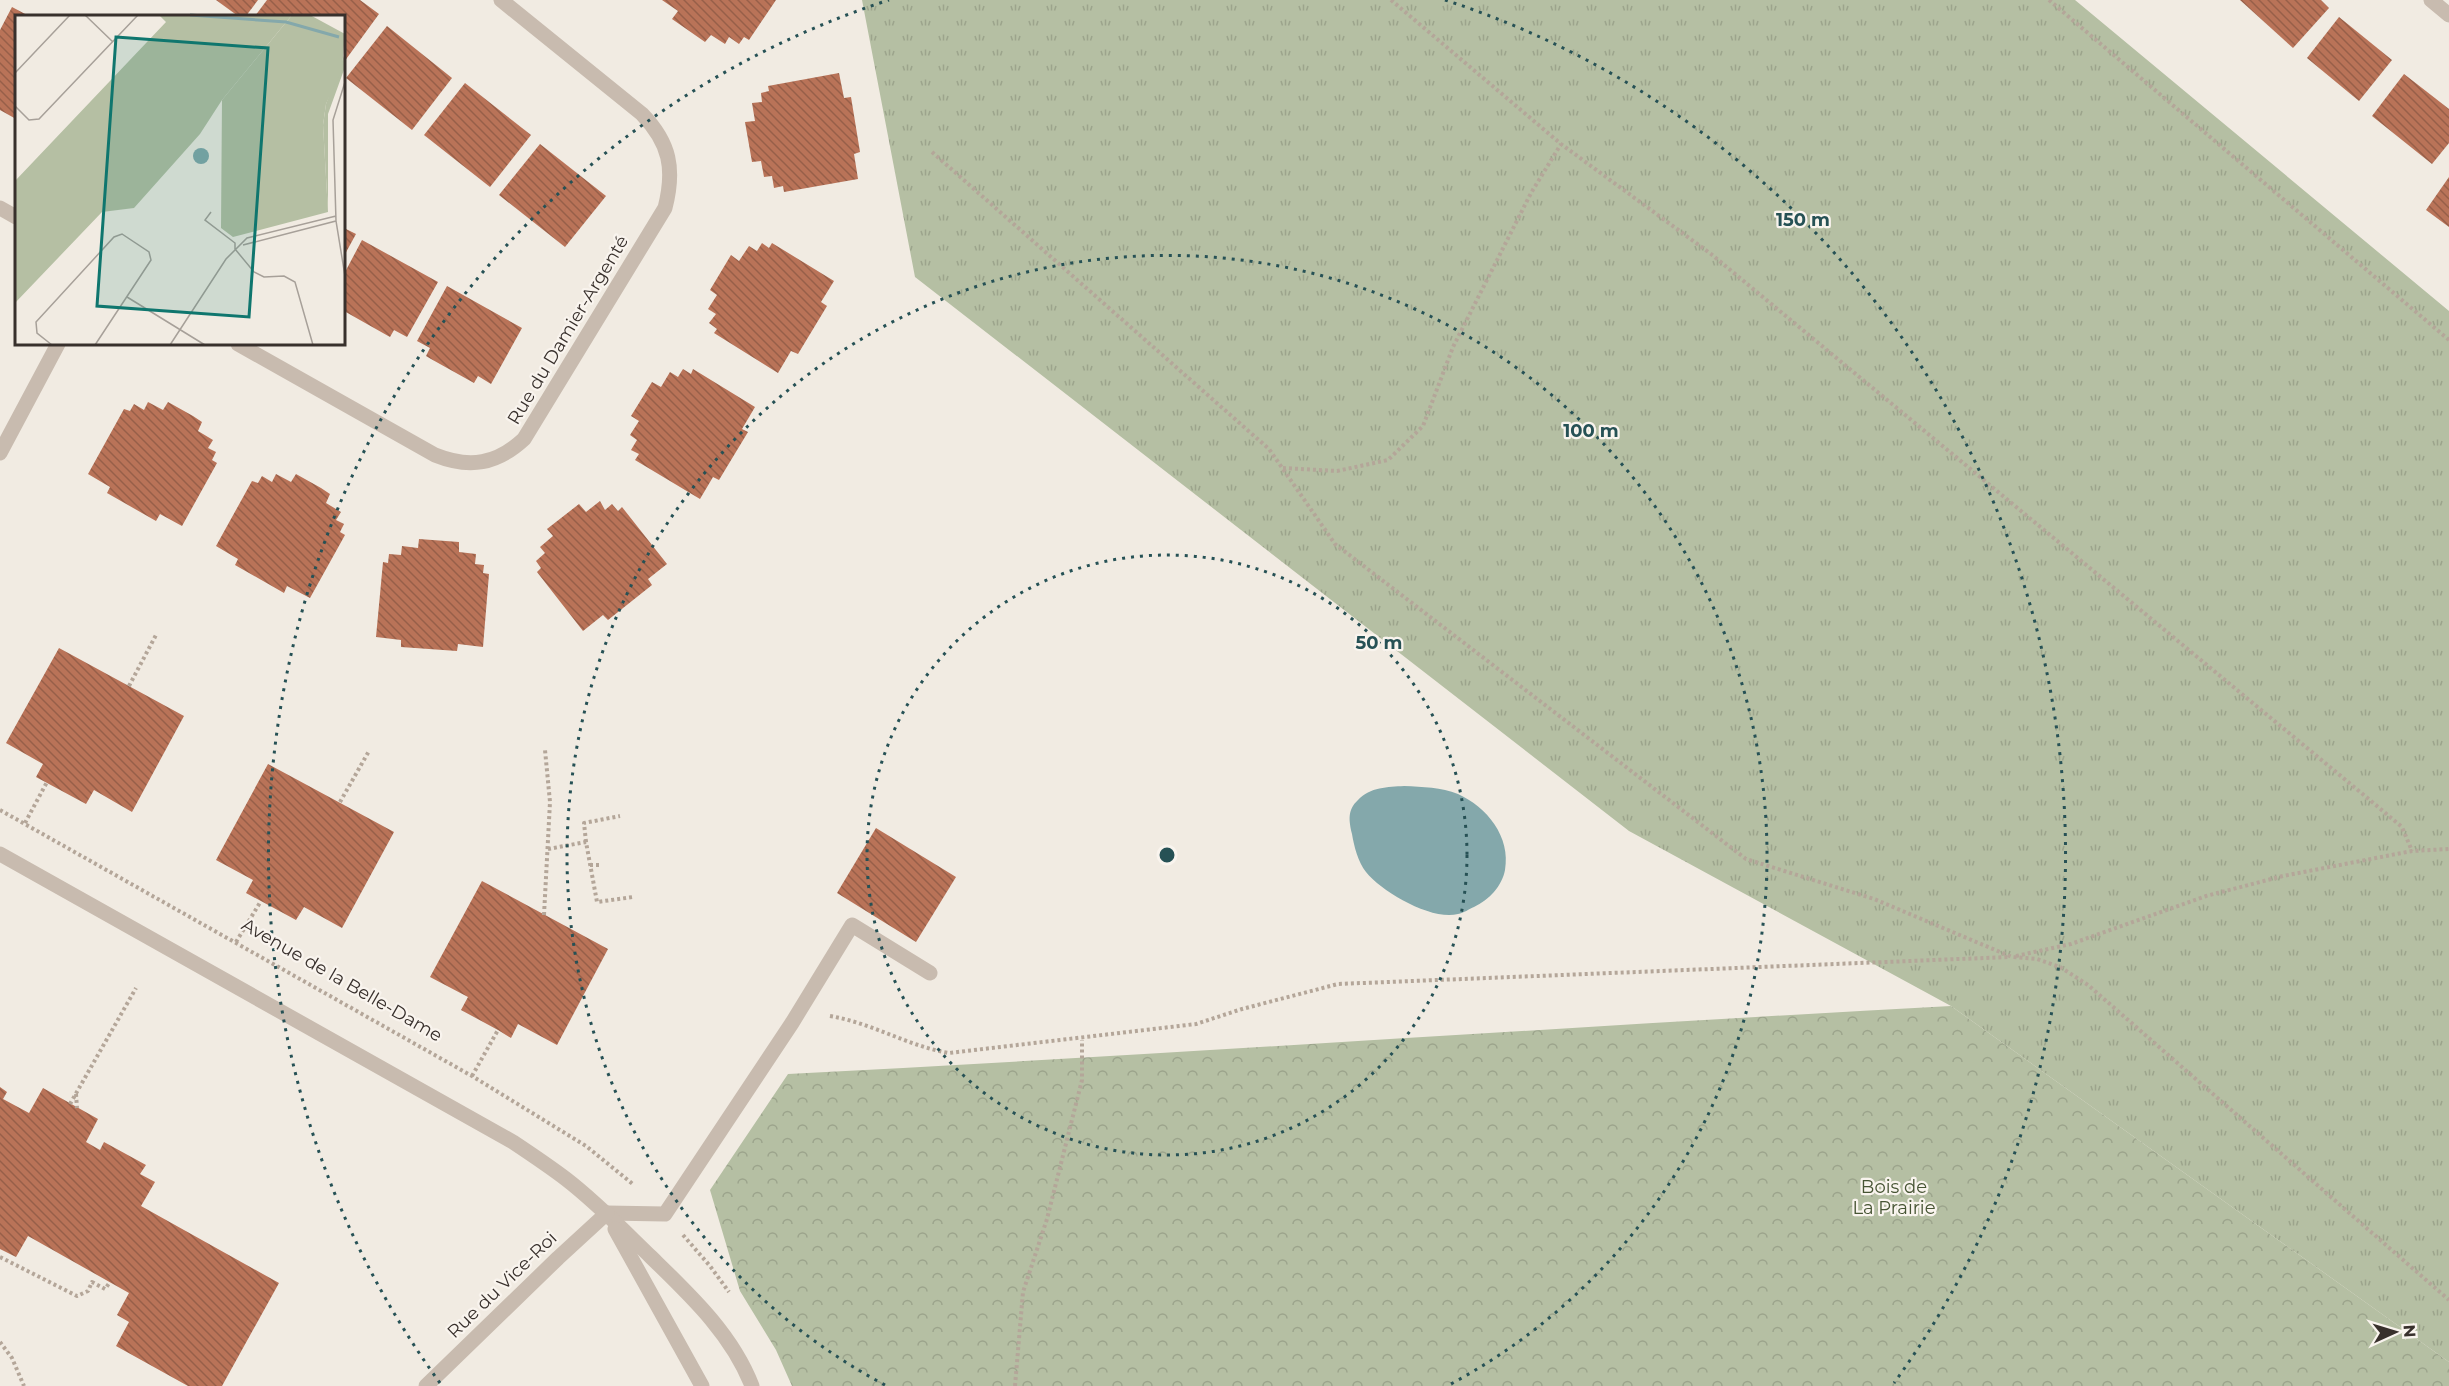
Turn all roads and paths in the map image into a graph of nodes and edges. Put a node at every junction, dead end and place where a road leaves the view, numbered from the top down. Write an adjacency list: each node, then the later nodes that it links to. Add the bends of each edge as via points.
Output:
1 (501, 0): 12 (street, Rue du Damier-Argenté, via 642,114 666,146 670,167 670,188 664,208 524,439 508,454 491,460 453,462)
2 (1392, 0): 6 (path)
3 (2049, 0): 10 (path)
4 (2431, 0): 5 (street)
5 (2449, 15)
6 (1561, 144): 14 (path, via 1531,194 1453,347 1423,426 1388,460 1337,471); 27 (path, via 1711,254 2278,723 2402,827)
7 (932, 152): 14 (path, via 1269,449)
8 (0, 208): 9 (street)
9 (15, 216)
10 (2449, 340)
11 (57, 345): 13 (street)
12 (240, 345)
13 (0, 453)
14 (1283, 468): 35 (path, via 1335,544 1746,860 1874,899)
15 (156, 635): 16 (path)
16 (129, 686)
17 (369, 750): 20 (path)
18 (545, 750): 25 (path, via 550,802)
19 (47, 783): 23 (path)
20 (340, 802)
21 (0, 810): 23 (path, Avenue de la Belle-Dame)
22 (620, 816): 24 (path, via 584,823)
23 (26, 824): 34 (path, Avenue de la Belle-Dame)
24 (586, 842): 25 (path); 29 (path)
25 (548, 849): 33 (path)
26 (2449, 849): 27 (path)
27 (2412, 851): 35 (path, via 2283,876 2206,896 2071,944)
28 (0, 854): 46 (street, via 513,1142 567,1179)
29 (590, 865): 30 (path); 31 (path, via 597,902)
30 (599, 865)
31 (633, 897)
32 (261, 901): 34 (path)
33 (544, 915)
34 (236, 942): 41 (path, Avenue de la Belle-Dame)
35 (2012, 957): 40 (path, via 1338,984 1196,1024); 49 (path, via 2037,959 2060,967 2088,985)
36 (930, 973): 38 (street, via 852,925)
37 (136, 988): 42 (path)
38 (792, 1023): 40 (path, via 804,1017 835,1017 950,1053); 46 (street, via 665,1214)
39 (498, 1030): 41 (path)
40 (1082, 1040): 55 (path, via 1082,1080 1047,1219 1023,1292)
41 (472, 1076): 45 (path, Avenue de la Belle-Dame, via 586,1146)
42 (76, 1094): 43 (path); 44 (path)
43 (70, 1104)
44 (77, 1108)
45 (638, 1188)
46 (607, 1214): 52 (street, Rue du Vice-Roi); 53 (street); 54 (street, via 711,1319 746,1369)
47 (0, 1257): 48 (path, via 76,1296 88,1291 92,1282 105,1288)
48 (110, 1282)
49 (2449, 1300)
50 (0, 1342): 51 (path)
51 (24, 1386)
52 (426, 1386)
53 (702, 1386)
54 (752, 1386)
55 (1015, 1386)

